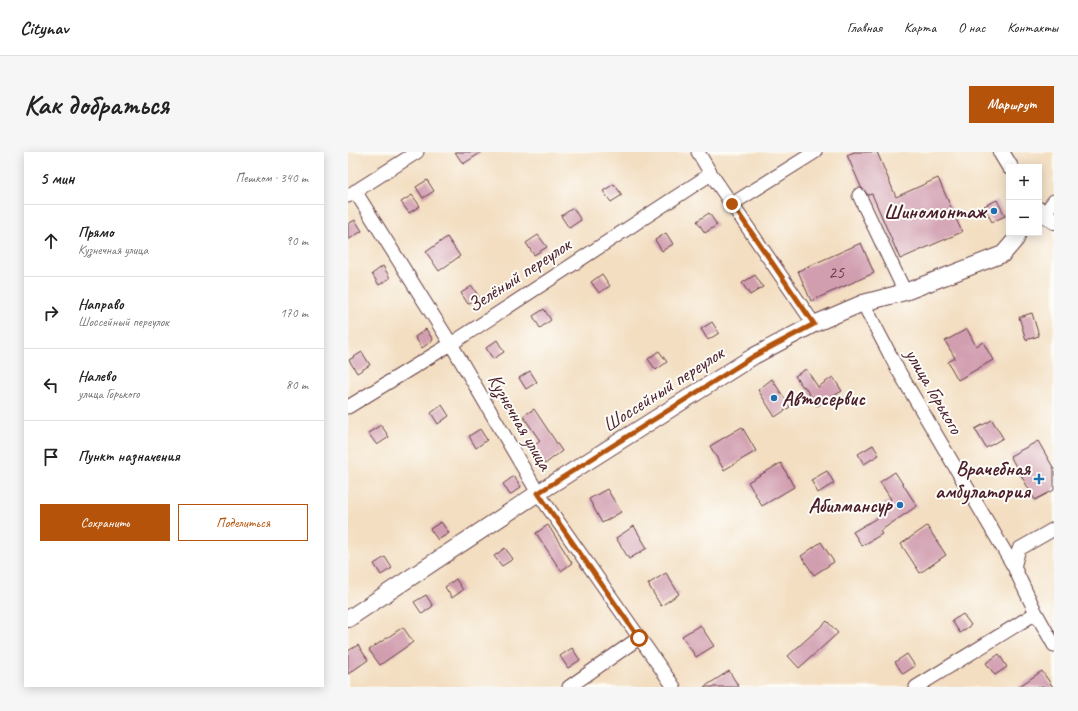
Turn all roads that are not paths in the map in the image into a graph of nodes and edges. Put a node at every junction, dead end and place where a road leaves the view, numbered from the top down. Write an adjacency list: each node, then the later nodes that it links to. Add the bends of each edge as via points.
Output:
1 (417, 152): 7 (street)
2 (698, 152): 6 (street)
3 (816, 152): 10 (street)
4 (1002, 152): 5 (main road)
5 (1008, 164)
6 (710, 174): 10 (street); 16 (street, Зелёный переулок)
7 (351, 193): 16 (street, Кузнечная улица)
8 (859, 195): 13 (street)
9 (1054, 201): 11 (street)
10 (732, 204): 15 (street)
11 (1046, 215)
12 (1017, 236): 13 (main road, Шоссейный переулок, via 1003,254)
13 (905, 292): 14 (main road, Шоссейный переулок)
14 (863, 303): 15 (main road, Шоссейный переулок); 20 (street, улица Горького, via 898,370)
15 (814, 324): 18 (main road, Шоссейный переулок, via 754,356)
16 (452, 344): 17 (street, Зелёный переулок); 18 (street, Кузнечная улица)
17 (348, 407)
18 (538, 493): 22 (main road, Шоссейный переулок); 23 (street, Кузнечная улица)
19 (1054, 530): 20 (street, via 1019,549)
20 (1014, 567): 21 (street, улица Горького)
21 (1036, 613): 24 (street, улица Горького); 27 (street)
22 (348, 619)
23 (639, 638): 25 (street); 26 (street, Кузнечная улица)
24 (1054, 645)
25 (569, 687)
26 (674, 687)
27 (916, 687)

